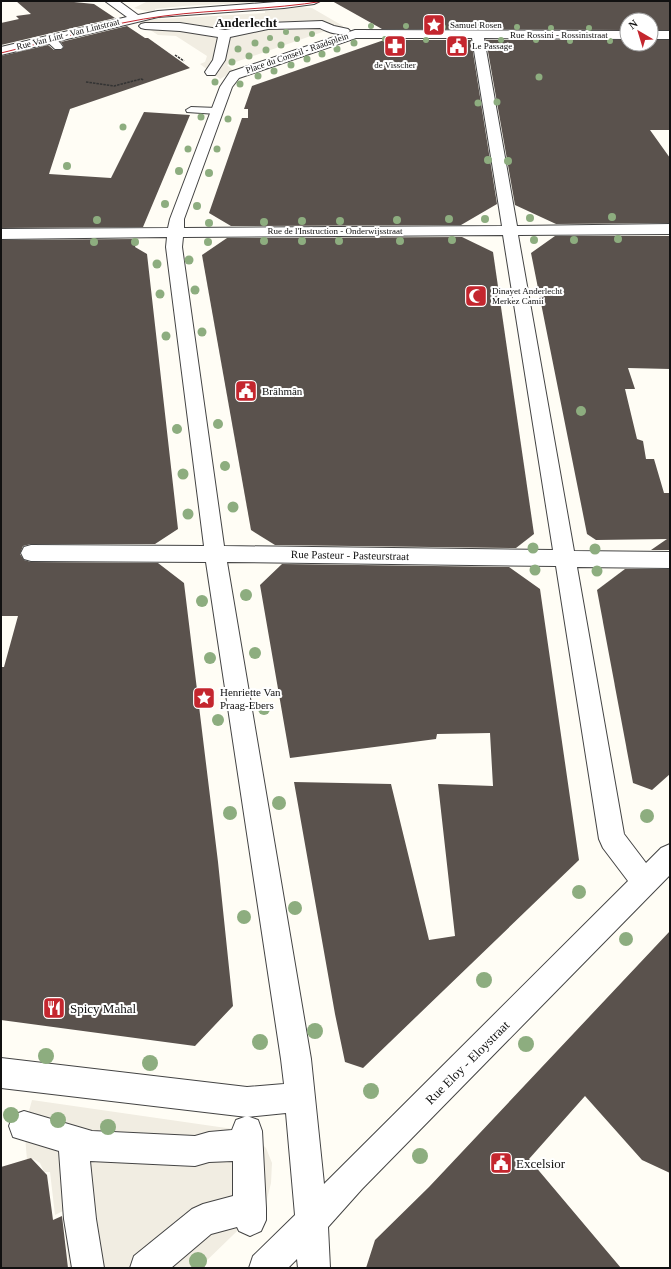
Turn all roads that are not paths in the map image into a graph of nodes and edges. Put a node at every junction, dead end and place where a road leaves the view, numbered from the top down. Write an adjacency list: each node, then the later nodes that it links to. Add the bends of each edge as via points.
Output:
1 (111, 1): 4 (street)
2 (311, 1): 4 (street)
3 (321, 13): 6 (street)
4 (135, 18): 14 (street, Rue Van Lint - Van Lintstraat, via 54,43)
5 (145, 26): 9 (street, via 180,27)
6 (268, 26): 7 (street, via 322,24 331,29); 9 (street)
7 (344, 31)
8 (370, 33): 10 (street, Rue Rossini - Rossinistraat); 17 (street, Place du Conseil - Raadsplein, via 355,34 234,75 228,82)
9 (225, 34): 15 (street, via 223,63)
10 (477, 34): 11 (street, Rue Rossini - Rossinistraat); 19 (street)
11 (619, 35)
12 (659, 35): 13 (street)
13 (670, 36)
14 (1, 51)
15 (211, 72)
16 (191, 110): 17 (lane)
17 (217, 111): 20 (street, via 177,219)
18 (670, 229): 19 (street, Rue de l'Instruction - Onderwijsstraat)
19 (508, 230): 20 (street, Rue de l'Instruction - Onderwijsstraat); 24 (street)
20 (175, 232): 21 (street, Rue de l'Instruction - Onderwijsstraat); 23 (street, via 174,247)
21 (1, 234)
22 (31, 553): 23 (street, Rue Pasteur - Pasteurstraat)
23 (215, 553): 24 (street, Rue Pasteur - Pasteurstraat); 29 (street, via 296,1058)
24 (565, 559): 25 (street, Rue Pasteur - Pasteurstraat); 27 (street, via 612,839)
25 (670, 560)
26 (670, 857): 27 (street, Rue Eloy - Eloystraat)
27 (646, 882): 32 (street, Rue Eloy - Eloystraat, via 351,1178)
28 (1, 1073): 29 (street, via 247,1102)
29 (300, 1097): 32 (street)
30 (24, 1126): 31 (street)
31 (73, 1141): 33 (street, via 80,1219); 34 (street, via 92,1146 195,1151 248,1138 250,1214 204,1220)
32 (312, 1221): 35 (street, Rue Eloy - Eloystraat); 36 (street)
33 (88, 1268)
34 (146, 1268)
35 (265, 1268)
36 (314, 1268)

